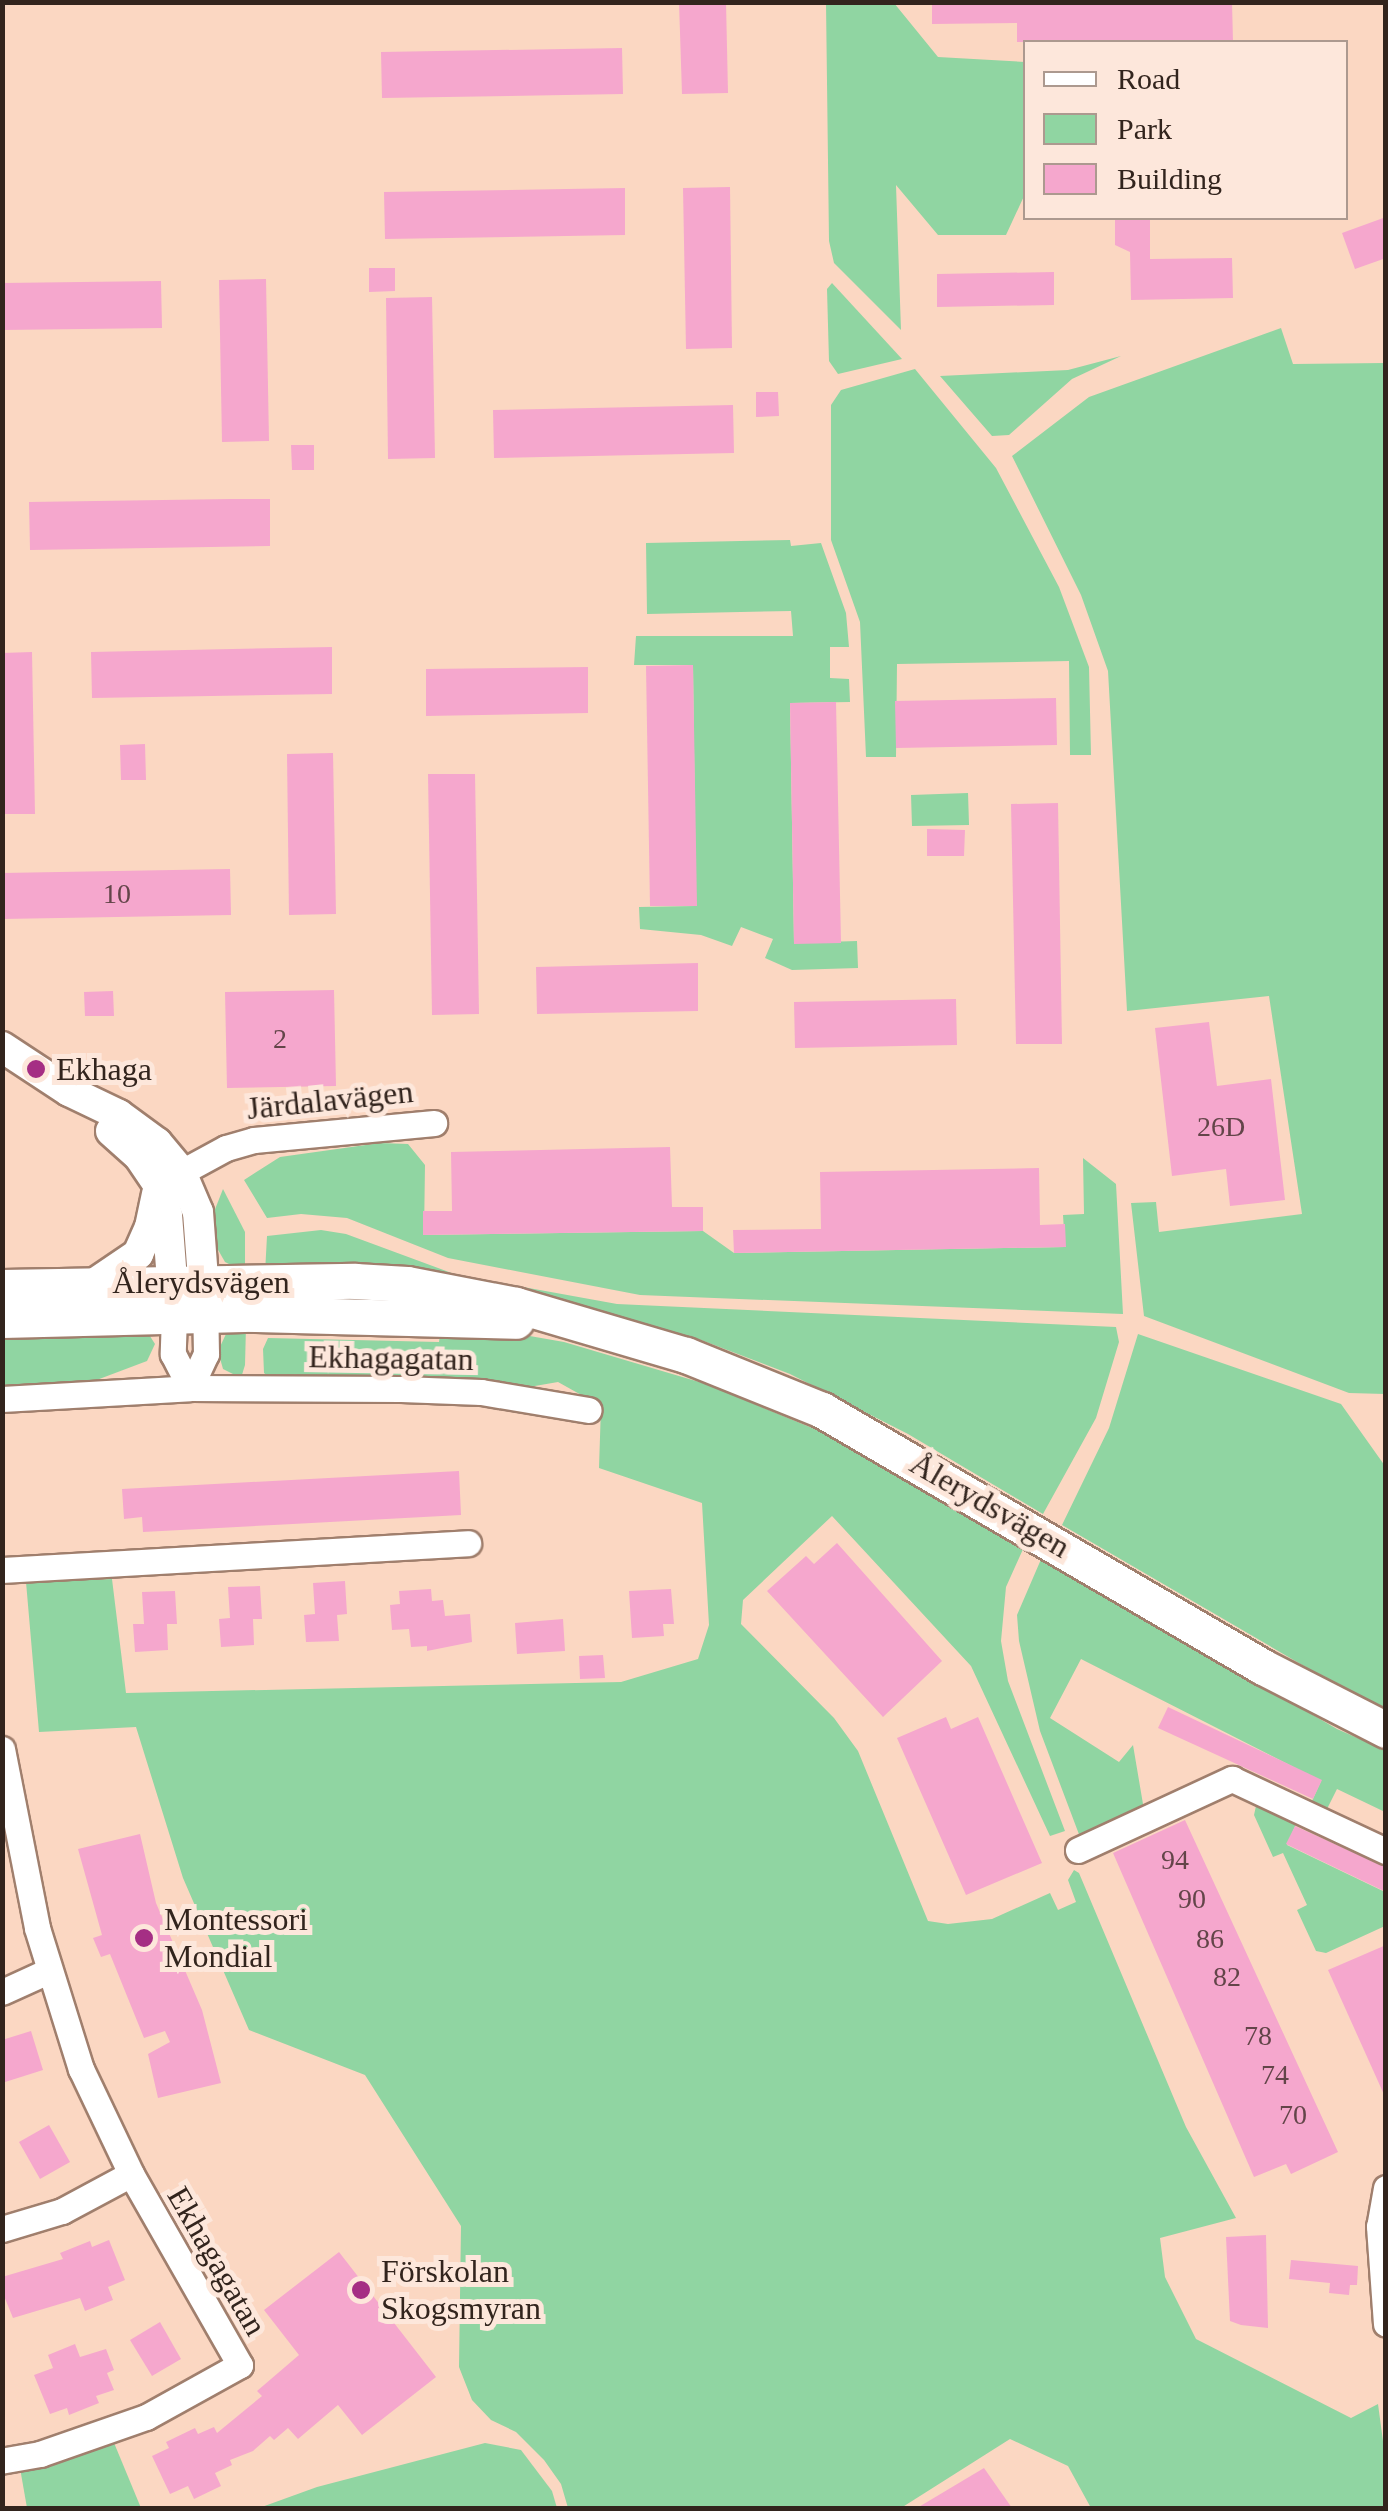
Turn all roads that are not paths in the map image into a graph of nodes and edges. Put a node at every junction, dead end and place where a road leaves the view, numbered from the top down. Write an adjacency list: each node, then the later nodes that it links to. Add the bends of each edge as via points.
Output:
1 (2, 1047): 3 (street, via 69,1091)
2 (434, 1123): 3 (street, Järdalavägen, via 254,1140)
3 (170, 1179): 4 (street, via 138,1254); 6 (street, via 198,1212)
4 (97, 1282): 5 (main road, Ålerydsvägen); 6 (main road, Ålerydsvägen)
5 (2, 1287)
6 (189, 1299): 7 (main road, Ålerydsvägen); 8 (street, via 173,1354); 13 (main road, Ålerydsvägen, via 574,1324 686,1355 822,1410 1264,1667)
7 (2, 1320)
8 (190, 1388): 9 (street, Ekhagagatan); 10 (street, Ekhagagatan, via 481,1392)
9 (2, 1399)
10 (588, 1410)
11 (468, 1543): 12 (street)
12 (2, 1570)
13 (1386, 1730)
14 (2, 1749): 17 (street, Ekhagagatan)
15 (1078, 1850): 16 (street, via 1232,1779)
16 (1386, 1851)
17 (13, 1872): 18 (street, Ekhagagatan)
18 (48, 1970): 19 (street); 20 (street, Ekhagagatan, via 82,2068)
19 (2, 1992)
20 (130, 2174): 22 (street, Ekhagagatan, via 62,2211); 24 (street, Ekhagagatan, via 240,2365 146,2416)
21 (1386, 2188): 23 (street, via 1379,2226)
22 (2, 2229)
23 (1386, 2324)
24 (2, 2461)

